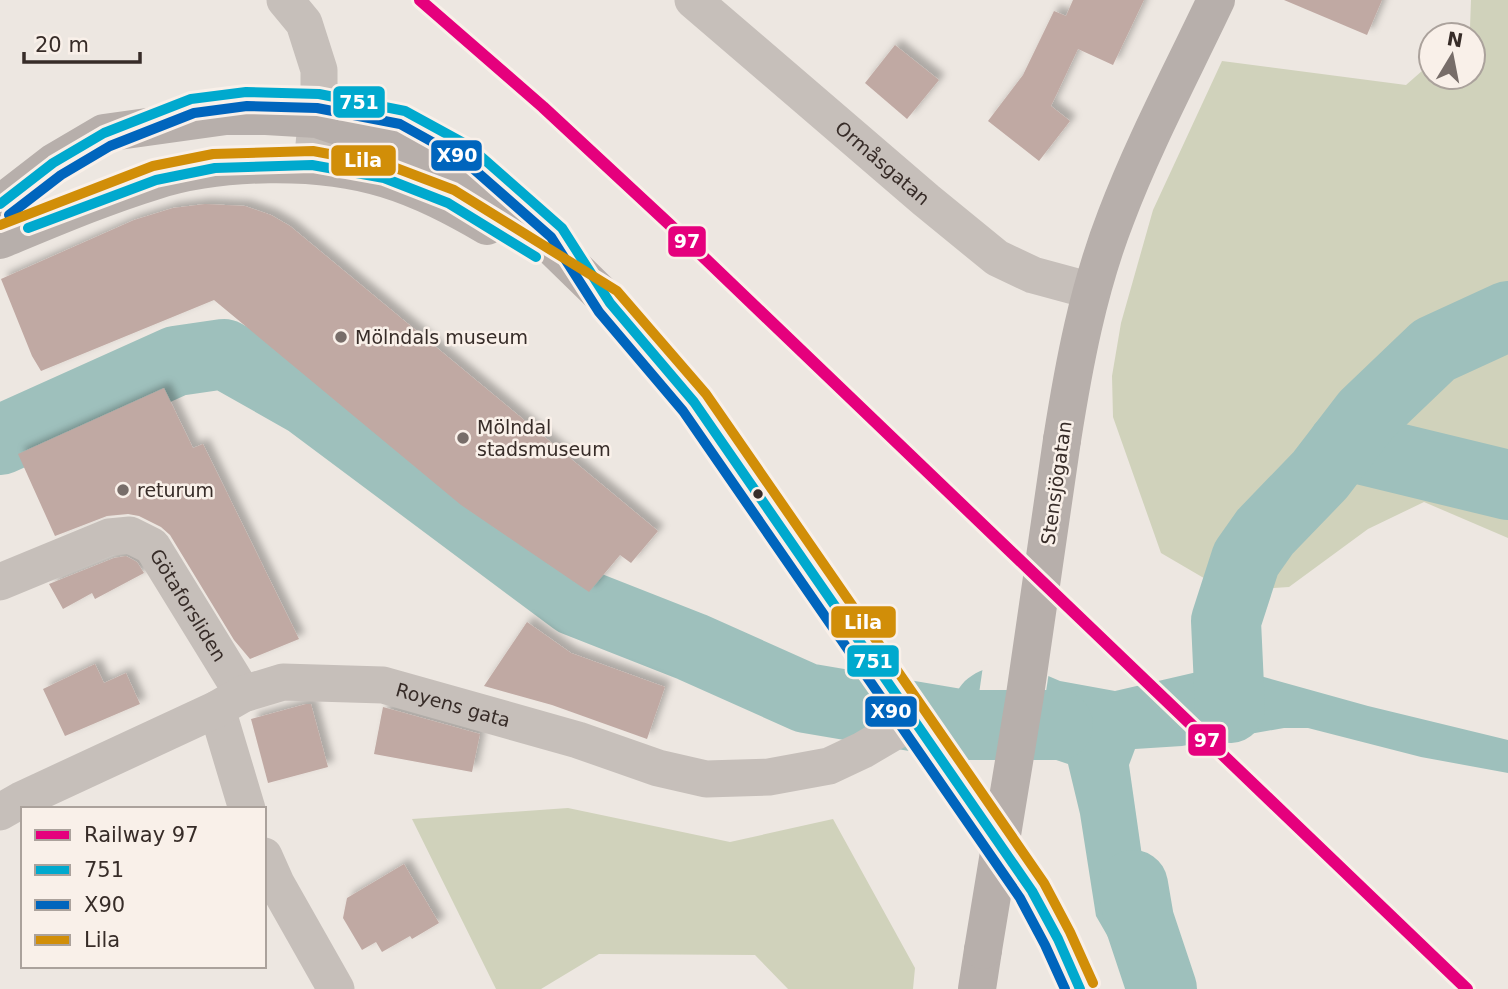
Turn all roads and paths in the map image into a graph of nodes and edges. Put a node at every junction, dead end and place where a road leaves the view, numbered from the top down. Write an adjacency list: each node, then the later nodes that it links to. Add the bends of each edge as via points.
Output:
1 (285, 0): 4 (street, via 304,23 318,70)
2 (693, 0): 8 (street, Ormåsgatan, via 997,258 1033,275)
3 (1216, 0): 8 (street, Stensjögatan, via 1139,159)
4 (317, 119): 5 (street); 6 (street, via 226,116 104,133 53,163); 9 (street, via 394,145 522,217)
5 (312, 165): 7 (street, via 215,167 156,180); 9 (street, via 384,178 449,203)
6 (0, 204)
7 (0, 240)
8 (1091, 290): 17 (street, Stensjögatan, bridge, via 1062,440)
9 (610, 303): 12 (street, via 694,402)
10 (0, 582): 11 (street, Götaforsliden, via 109,537 130,535 152,546)
11 (230, 701): 12 (street, Royens gata, via 283,682 383,685 706,779 769,777 829,765); 13 (street, Götaforsliden); 14 (street, Royens gata)
12 (922, 732): 18 (street, via 1032,891)
13 (247, 807)
14 (0, 812)
15 (266, 860): 16 (street)
16 (336, 989)
17 (977, 989)
18 (1080, 989)

